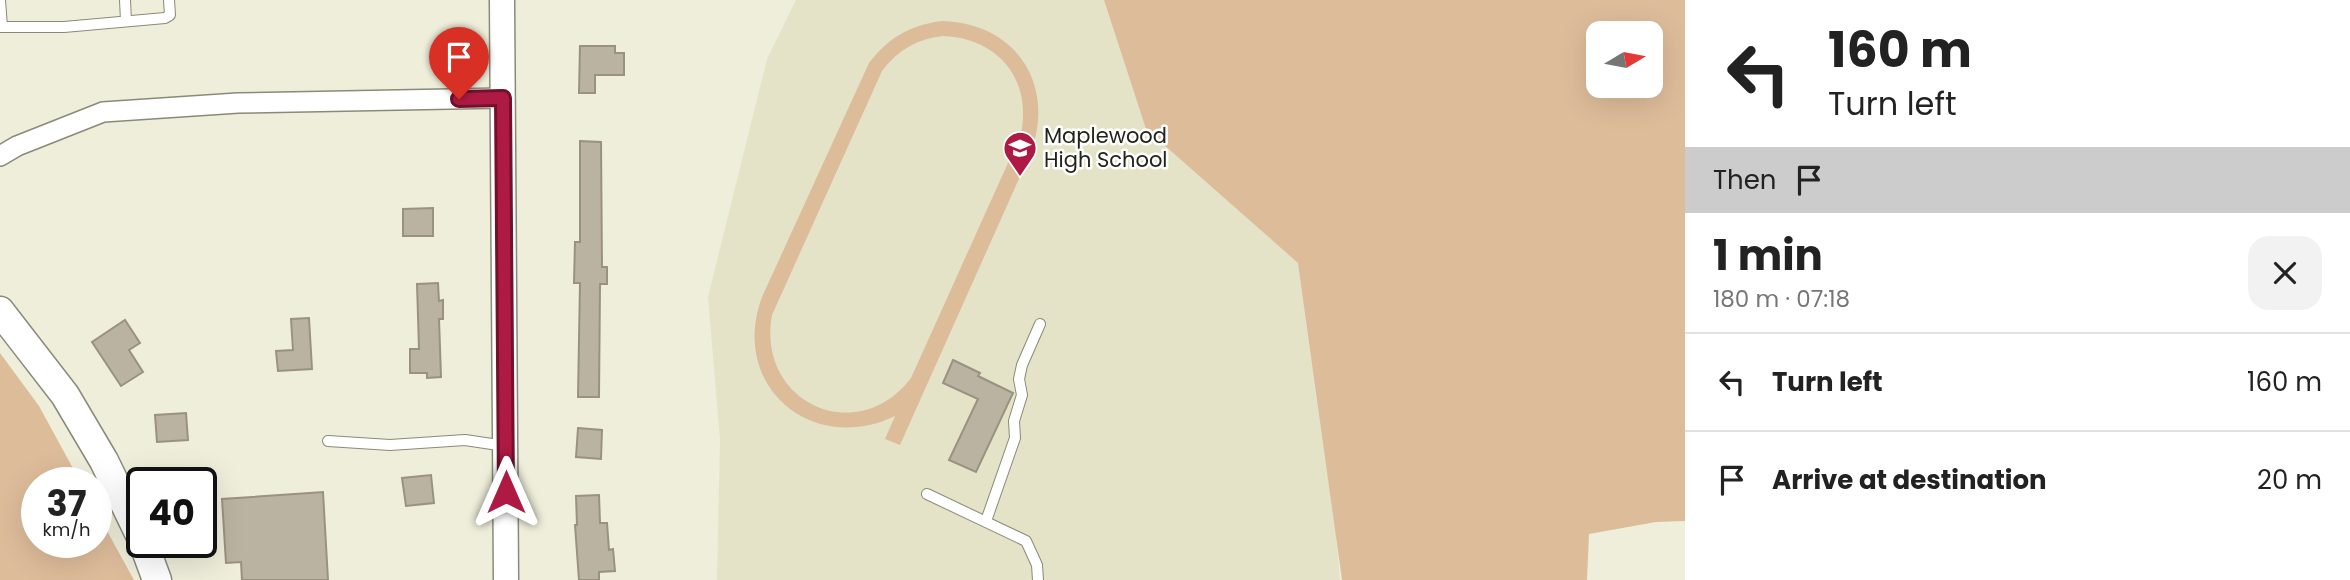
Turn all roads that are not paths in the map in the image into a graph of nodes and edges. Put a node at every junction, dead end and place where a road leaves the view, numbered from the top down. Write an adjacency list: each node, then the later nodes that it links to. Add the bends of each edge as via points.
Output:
1 (0, 0): 6 (lane)
2 (125, 0): 5 (lane)
3 (169, 0): 5 (lane, via 170,15 165,18)
4 (502, 0): 7 (street)
5 (126, 21): 6 (lane)
6 (1, 27)
7 (503, 98): 8 (street, via 238,103 103,112); 12 (street)
8 (0, 156)
9 (0, 311): 14 (main road, via 65,395)
10 (1040, 324): 15 (lane, via 1022,365 1015,438)
11 (328, 441): 12 (lane, via 390,445 465,440)
12 (505, 446): 18 (street)
13 (927, 494): 15 (lane)
14 (126, 507)
15 (986, 522): 19 (lane, via 1026,541)
16 (149, 558): 17 (main road)
17 (158, 580)
18 (506, 580)
19 (1038, 580)

